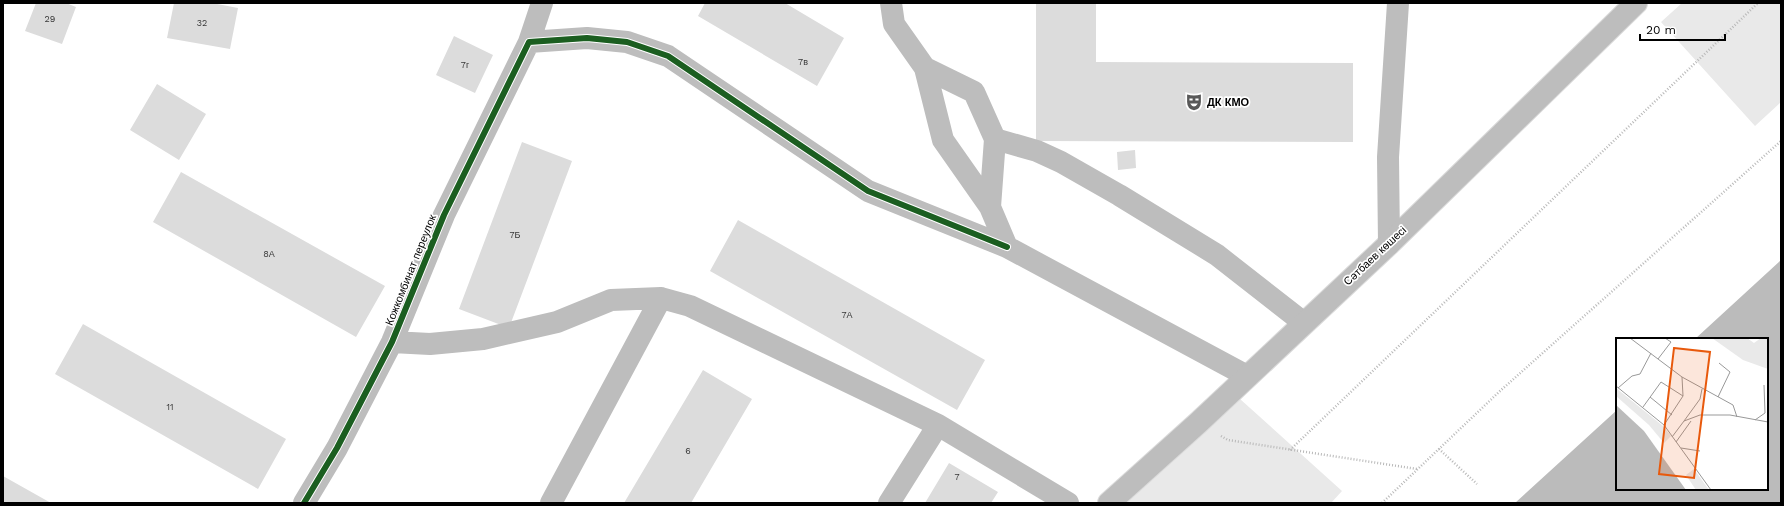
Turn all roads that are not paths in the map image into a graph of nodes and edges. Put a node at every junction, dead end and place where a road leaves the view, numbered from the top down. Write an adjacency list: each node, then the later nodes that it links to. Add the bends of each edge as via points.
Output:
1 (542, 3): 5 (street, Кожкомбинат переулок)
2 (891, 3): 6 (street, via 894,24)
3 (1398, 3): 9 (street, via 1388,157)
4 (1636, 3): 9 (street, Сәтбаев көшесі)
5 (529, 42): 10 (street, via 587,38 627,42 668,56 868,191); 13 (street, Кожкомбинат переулок, via 444,215)
6 (925, 68): 7 (street, via 974,92); 8 (street, via 943,140)
7 (995, 139): 8 (street); 12 (street, via 1037,151 1119,195 1217,255)
8 (990, 207): 10 (street)
9 (1389, 244): 12 (street, Сәтбаев көшесі)
10 (1007, 247): 14 (street)
11 (661, 298): 13 (street, via 611,300 557,322 483,339 430,344); 15 (street, via 690,306); 17 (street)
12 (1304, 323): 14 (street, Сәтбаев көшесі)
13 (392, 342): 16 (street, Кожкомбинат переулок, via 337,448)
14 (1247, 376): 20 (street, Сәтбаев көшесі)
15 (938, 425): 18 (street); 19 (street)
16 (304, 503)
17 (551, 503)
18 (889, 503)
19 (1068, 503)
20 (1109, 503)

